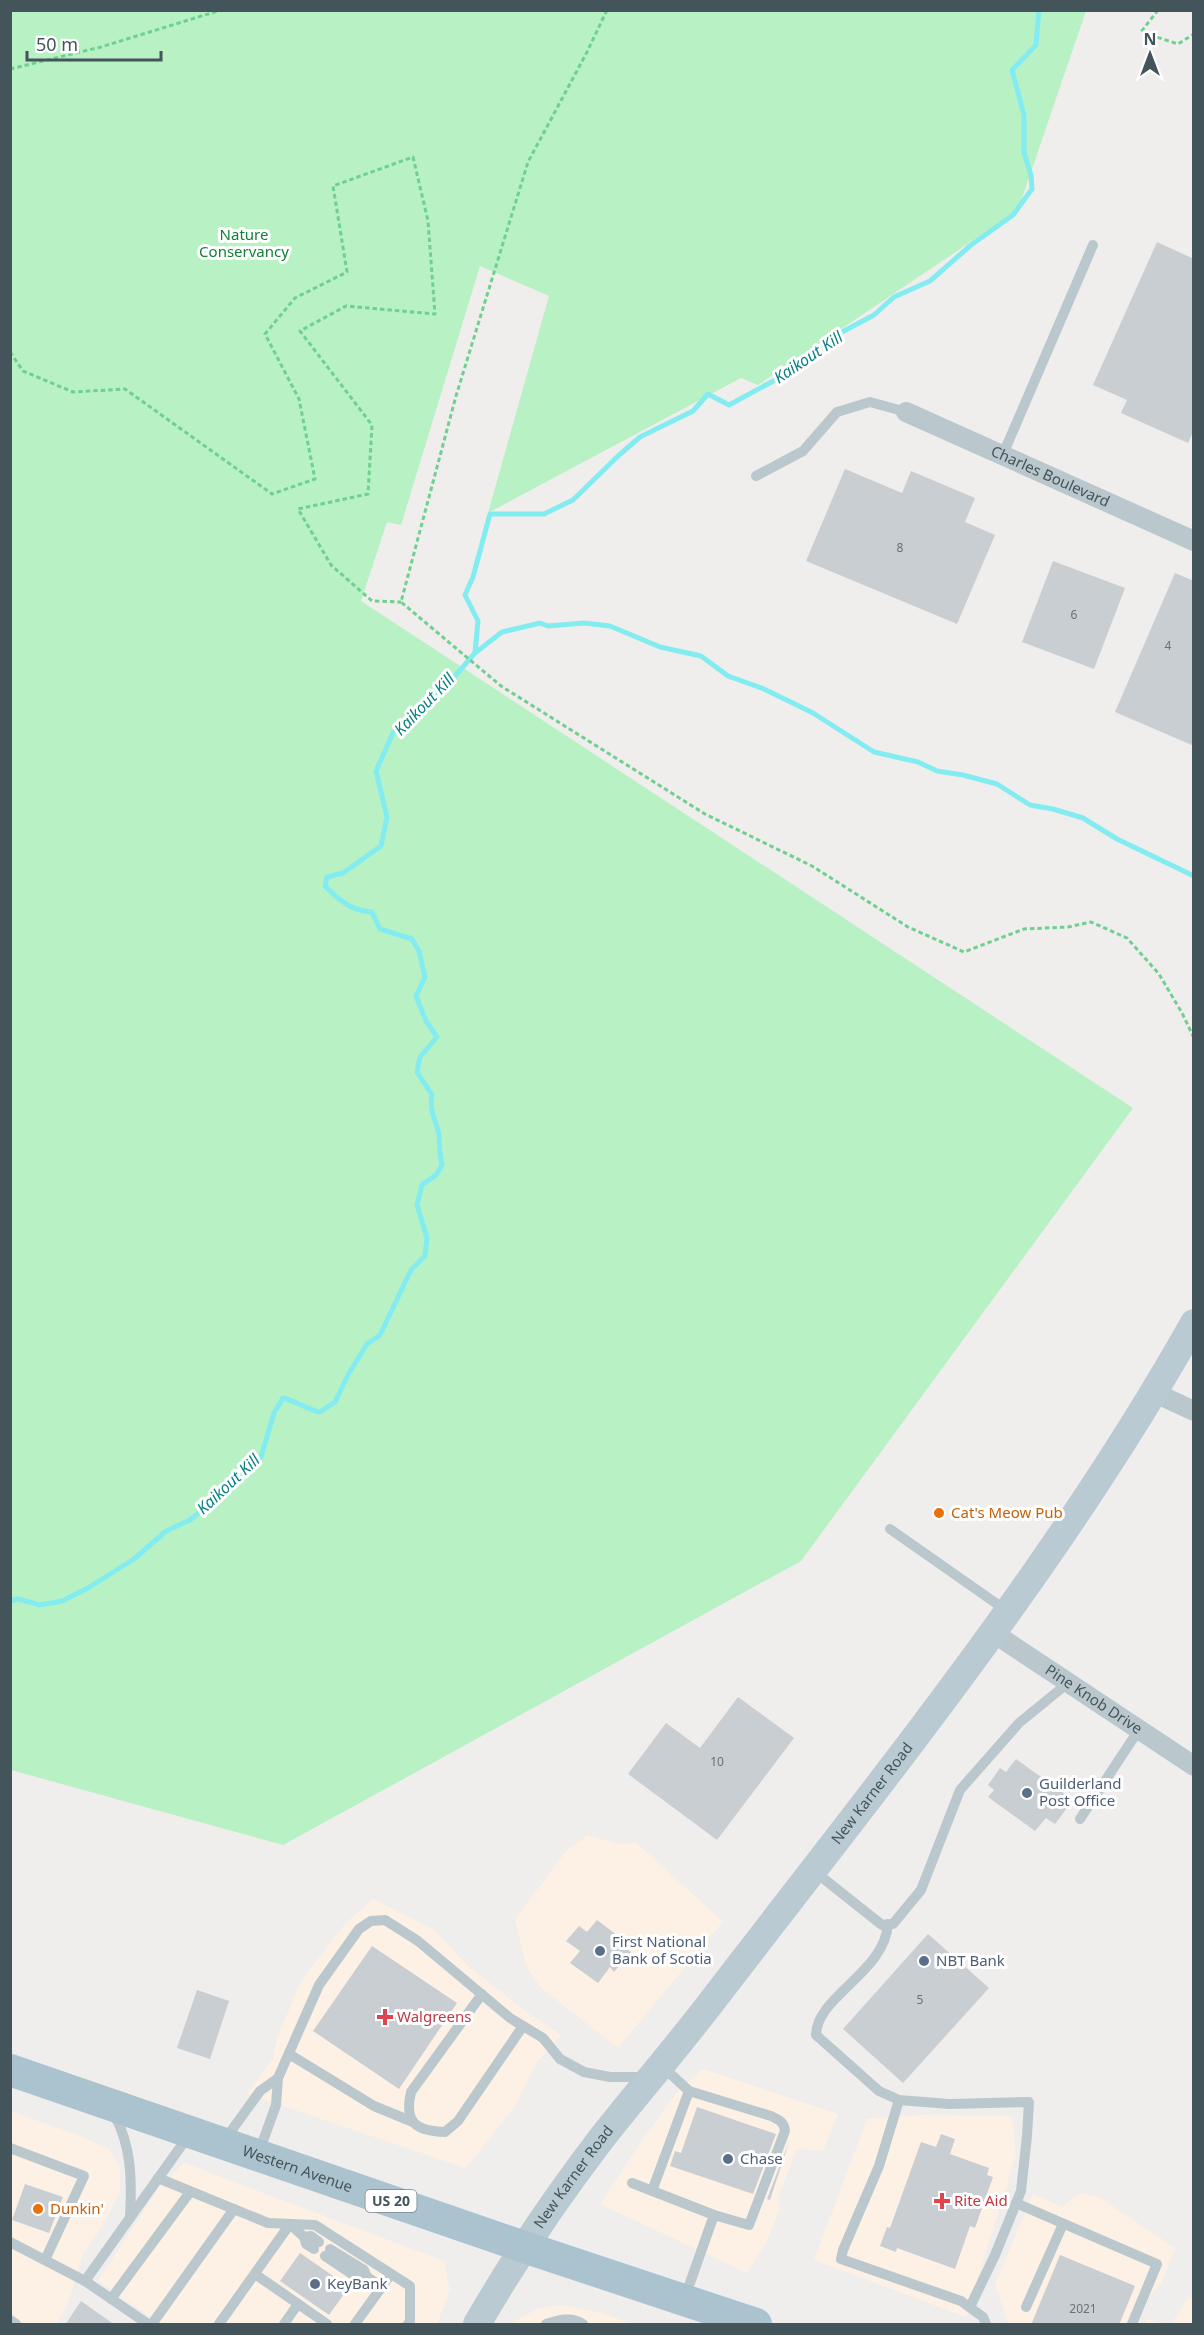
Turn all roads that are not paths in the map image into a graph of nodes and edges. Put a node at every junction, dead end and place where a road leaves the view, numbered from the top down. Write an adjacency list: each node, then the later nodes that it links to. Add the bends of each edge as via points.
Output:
1 (1093, 244): 3 (lane)
2 (906, 412): 3 (street, Charles Boulevard); 4 (lane, via 870,402 837,412 803,451)
3 (1001, 454): 5 (street, Charles Boulevard)
4 (756, 476)
5 (1194, 541)
6 (1194, 1323): 7 (main road, New Karner Road)
7 (1153, 1392): 8 (street); 10 (main road, New Karner Road, via 1061,1536)
8 (1194, 1411)
9 (890, 1529): 10 (lane)
10 (1000, 1622): 11 (street, Pine Knob Drive); 15 (main road, New Karner Road)
11 (1068, 1683): 12 (street, Pine Knob Drive); 16 (lane, via 1019,1722 960,1790 921,1890 893,1924)
12 (1138, 1731): 13 (street, Pine Knob Drive); 14 (lane)
13 (1194, 1766)
14 (1080, 1819)
15 (813, 1870): 16 (lane, via 882,1925); 21 (main road, New Karner Road)
16 (888, 1924): 24 (lane, via 882,1949 819,2019 816,2035 879,2091)
17 (482, 1994): 18 (lane); 19 (lane, via 418,1941 385,1920 371,1921 359,1929 319,1985); 26 (lane, via 411,2092 407,2109)
18 (523, 2026): 21 (lane, via 543,2038 560,2059 584,2072 610,2077); 26 (lane, via 458,2121 445,2132 429,2132)
19 (289, 2054): 22 (lane); 26 (lane, via 374,2106)
20 (10, 2070): 25 (main road, Western Avenue / US 20)
21 (658, 2071): 23 (lane); 43 (main road, New Karner Road, via 600,2140)
22 (278, 2078): 28 (lane, via 261,2091); 30 (lane, via 276,2105)
23 (689, 2091): 33 (lane); 37 (lane, via 771,2116 784,2125 749,2225)
24 (898, 2100): 35 (lane, via 1029,2103 1021,2191); 53 (lane, via 879,2166 842,2259)
25 (109, 2104): 27 (main road, Western Avenue / US 20); 38 (lane, via 124,2133 130,2163)
26 (413, 2122)
27 (191, 2132): 28 (main road, Western Avenue / US 20); 31 (lane)
28 (222, 2143): 30 (main road, Western Avenue / US 20)
29 (10, 2148): 45 (lane, via 84,2176)
30 (258, 2156): 43 (main road, Western Avenue / US 20)
31 (158, 2178): 34 (lane); 38 (lane)
32 (632, 2184): 33 (lane)
33 (652, 2191): 37 (lane)
34 (190, 2192): 36 (lane); 50 (lane)
35 (1016, 2204): 40 (lane); 53 (lane)
36 (234, 2209): 39 (lane, via 268,2223); 58 (lane)
37 (714, 2215): 51 (lane)
38 (130, 2218): 48 (lane)
39 (290, 2224): 42 (lane, via 304,2236 306,2244); 46 (lane); 47 (lane, via 315,2225)
40 (1063, 2224): 54 (lane); 69 (lane, via 1157,2264)
41 (10, 2242): 45 (lane)
42 (317, 2245)
43 (524, 2247): 51 (main road, Western Avenue / US 20); 64 (main road, New Karner Road)
44 (327, 2253): 49 (lane, via 358,2278 367,2277)
45 (45, 2260): 48 (lane)
46 (255, 2274): 52 (lane); 59 (lane)
47 (391, 2274): 49 (lane); 63 (lane, via 410,2286)
48 (85, 2281): 50 (lane)
49 (382, 2287): 62 (lane)
50 (111, 2299): 58 (lane)
51 (684, 2300): 55 (main road, Western Avenue / US 20)
52 (298, 2304): 60 (lane); 61 (lane)
53 (970, 2307): 68 (lane, via 983,2317)
54 (1026, 2307)
55 (713, 2318): 67 (main road, Western Avenue / US 20)
56 (10, 2320): 57 (lane)
57 (16, 2325)
58 (150, 2325)
59 (219, 2325)
60 (284, 2325)
61 (327, 2325)
62 (355, 2325)
63 (408, 2325)
64 (477, 2325)
65 (546, 2325): 66 (lane, via 558,2320 577,2320)
66 (583, 2325)
67 (756, 2325)
68 (986, 2325)
69 (1132, 2325)

